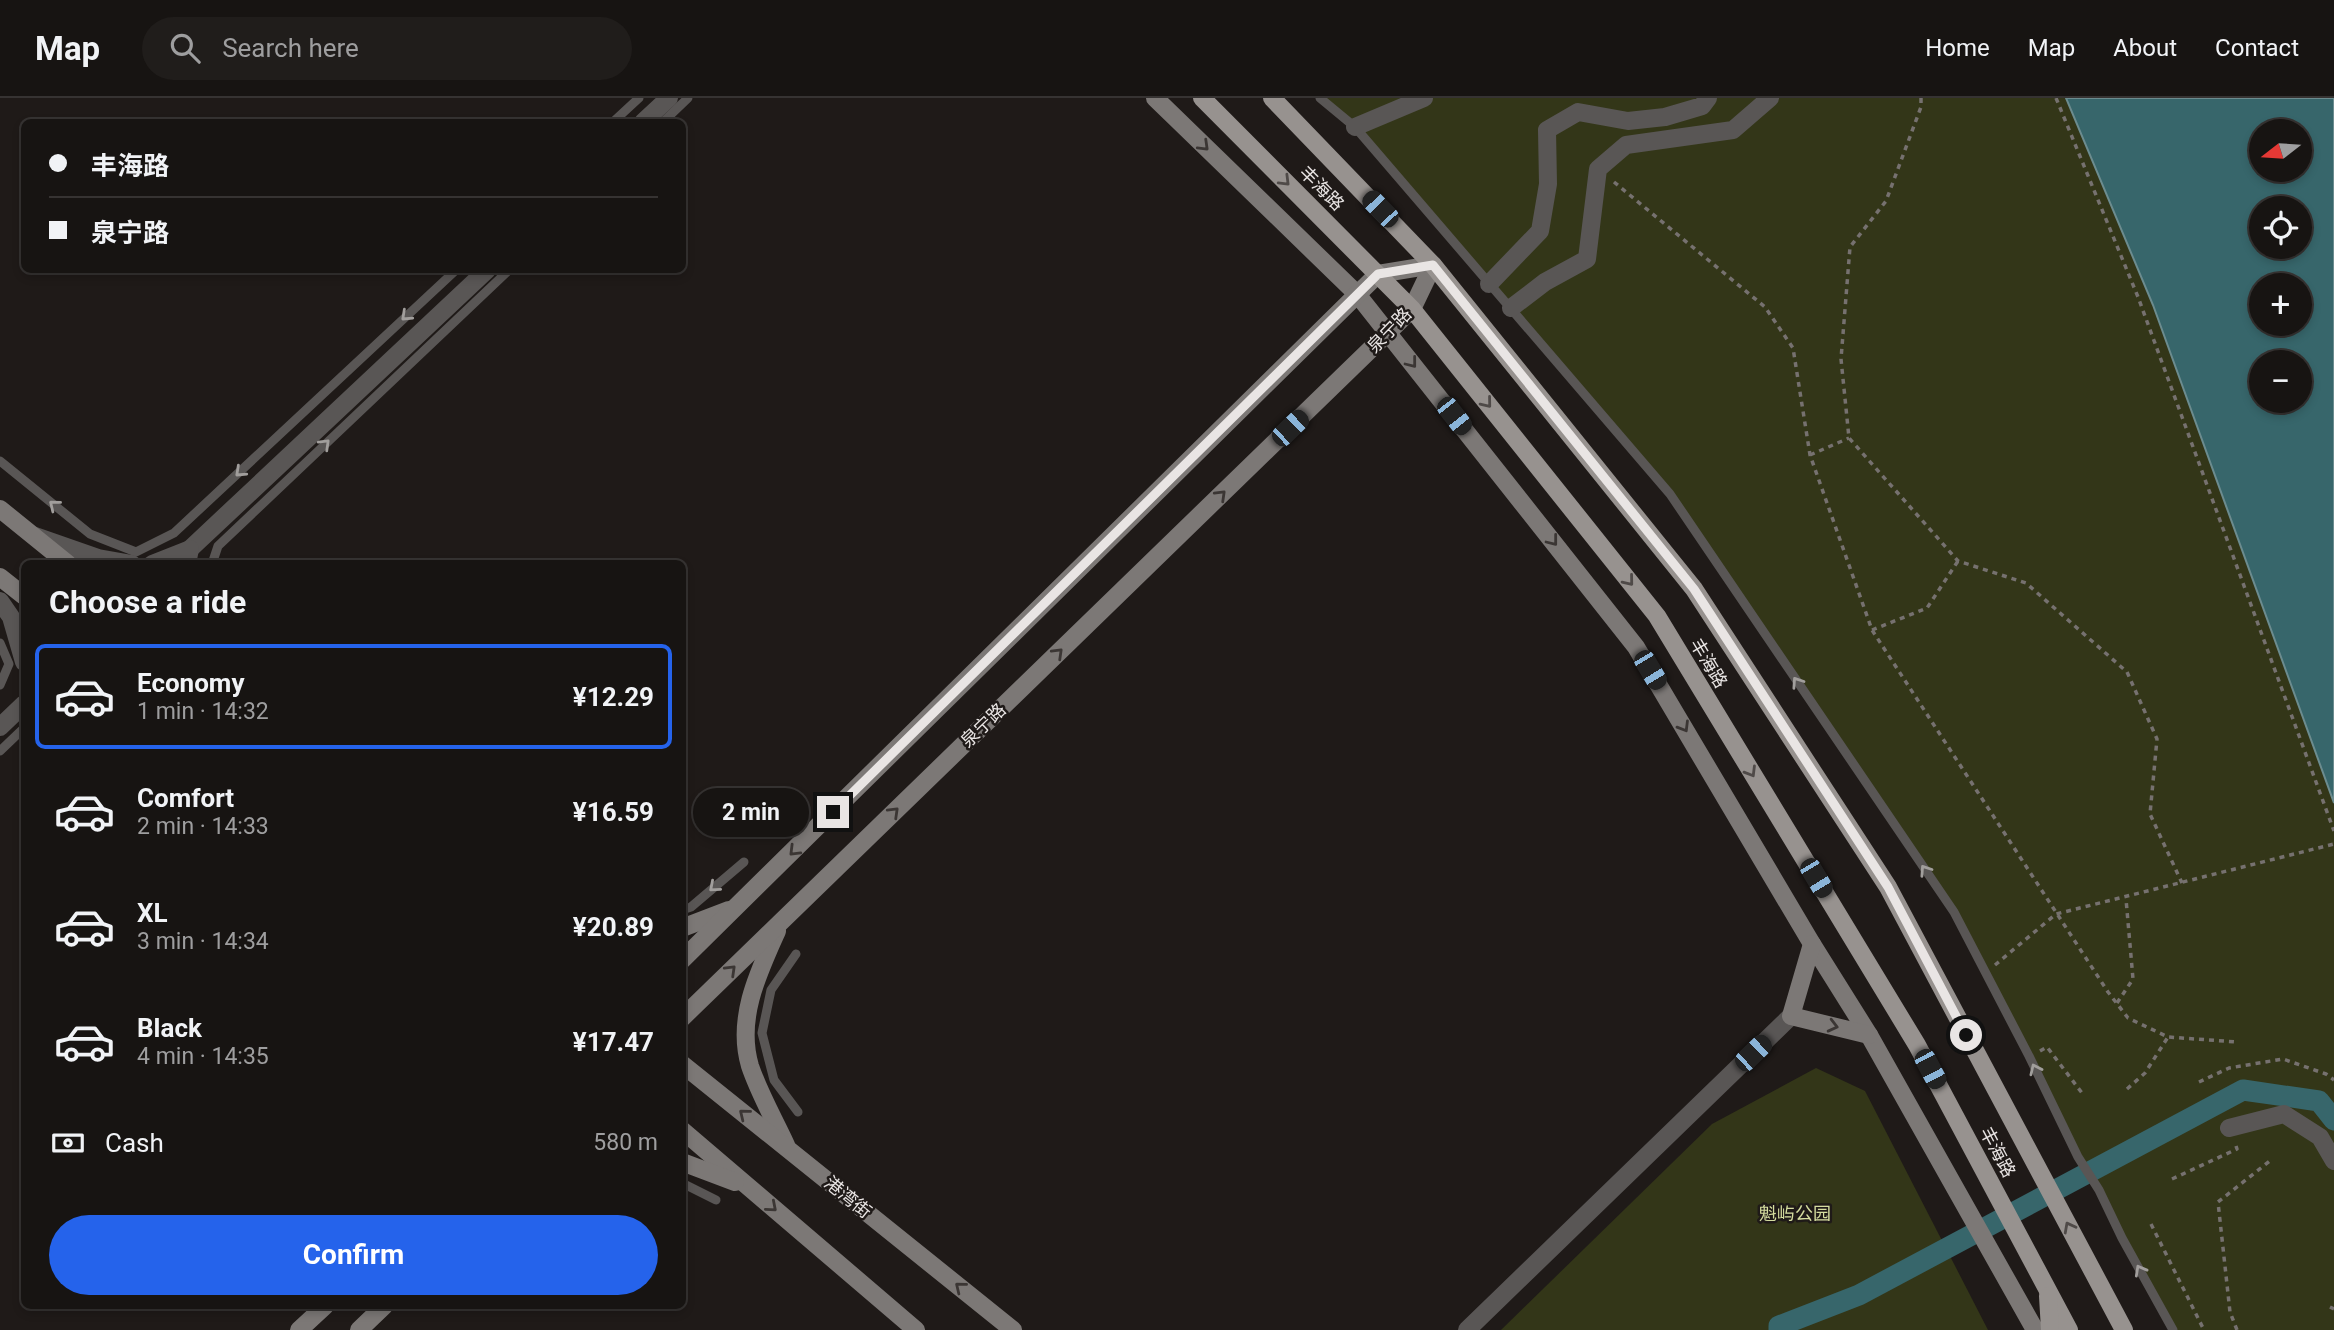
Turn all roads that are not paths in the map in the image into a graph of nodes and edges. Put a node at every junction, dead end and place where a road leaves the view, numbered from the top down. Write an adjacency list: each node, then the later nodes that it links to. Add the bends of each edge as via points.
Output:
1 (639, 98): 11 (lane)
2 (669, 98): 12 (street)
3 (688, 98): 13 (lane)
4 (1155, 98): 21 (street, one-way to 21)
5 (1202, 98): 19 (main road, 丰海路, one-way to 19)
6 (1272, 98): 15 (main road, 丰海路)
7 (1320, 98): 14 (lane)
8 (1423, 98): 14 (street)
9 (1708, 98): 20 (street, via 1702,106 1628,121 1578,112 1547,130 1548,184 1540,231)
10 (1770, 98): 22 (street, via 1733,130 1626,145 1598,169 1587,259)
11 (615, 119)
12 (646, 119)
13 (666, 119)
14 (1354, 127): 20 (lane)
15 (1433, 265): 19 (street); 23 (street, 泉宁路); 75 (main road, 丰海路, one-way to 15, via 1880,876 1694,589)
16 (453, 273): 25 (lane, one-way to 25, via 174,533 136,552 90,534)
17 (483, 273): 28 (street)
18 (506, 273): 32 (lane, one-way to 18, via 218,546)
19 (1378, 274): 21 (street); 23 (main road, 丰海路)
20 (1489, 284): 22 (lane)
21 (1357, 295): 24 (street); 44 (street, one-way to 44)
22 (1511, 308): 76 (lane, one-way to 22, via 2078,1157 1954,912 1670,494)
23 (1412, 309): 24 (street, 泉宁路); 64 (main road, 丰海路, one-way to 64, via 1657,616 1917,1045)
24 (1387, 333): 46 (street, 泉宁路, one-way to 24); 48 (street, one-way to 48, via 1636,647)
25 (0, 461)
26 (0, 509): 27 (street)
27 (33, 536): 29 (street); 30 (street)
28 (188, 556): 31 (street)
29 (63, 560)
30 (109, 560)
31 (170, 560)
32 (213, 560)
33 (0, 577): 34 (street)
34 (21, 594)
35 (0, 601): 37 (street, via 11,617)
36 (0, 643): 38 (lane, via 9,664)
37 (21, 652)
38 (0, 685)
39 (21, 707): 40 (street)
40 (0, 727)
41 (21, 731): 42 (lane)
42 (0, 751)
43 (744, 862): 45 (lane, one-way to 45)
44 (736, 908): 47 (street); 50 (street)
45 (686, 909)
46 (782, 922): 51 (street, 泉宁路, one-way to 46); 58 (street, via 755,981 746,1027 750,1065)
47 (686, 927)
48 (1812, 944): 52 (street); 53 (street)
49 (796, 954): 55 (lane, via 771,990 762,1032 774,1080)
50 (686, 956)
51 (686, 1014)
52 (1791, 1016): 53 (street, one-way to 53); 71 (street)
53 (1869, 1035): 72 (street)
54 (686, 1067): 58 (street, 港湾街, one-way to 54)
55 (798, 1112)
56 (2230, 1128): 59 (street, via 2284,1114 2320,1137)
57 (686, 1133): 62 (street)
58 (788, 1148): 70 (street, 港湾街, one-way to 58)
59 (2334, 1161)
60 (686, 1163): 62 (street)
61 (686, 1185): 63 (lane)
62 (749, 1187): 69 (street, one-way to 69)
63 (716, 1200)
64 (2047, 1285): 73 (main road); 74 (main road, 丰海路)
65 (322, 1309): 67 (street)
66 (381, 1309): 68 (street)
67 (299, 1330)
68 (359, 1330)
69 (916, 1330)
70 (1013, 1330)
71 (1467, 1330)
72 (2035, 1330)
73 (2050, 1330)
74 (2069, 1330)
75 (2124, 1330)
76 (2173, 1330)

